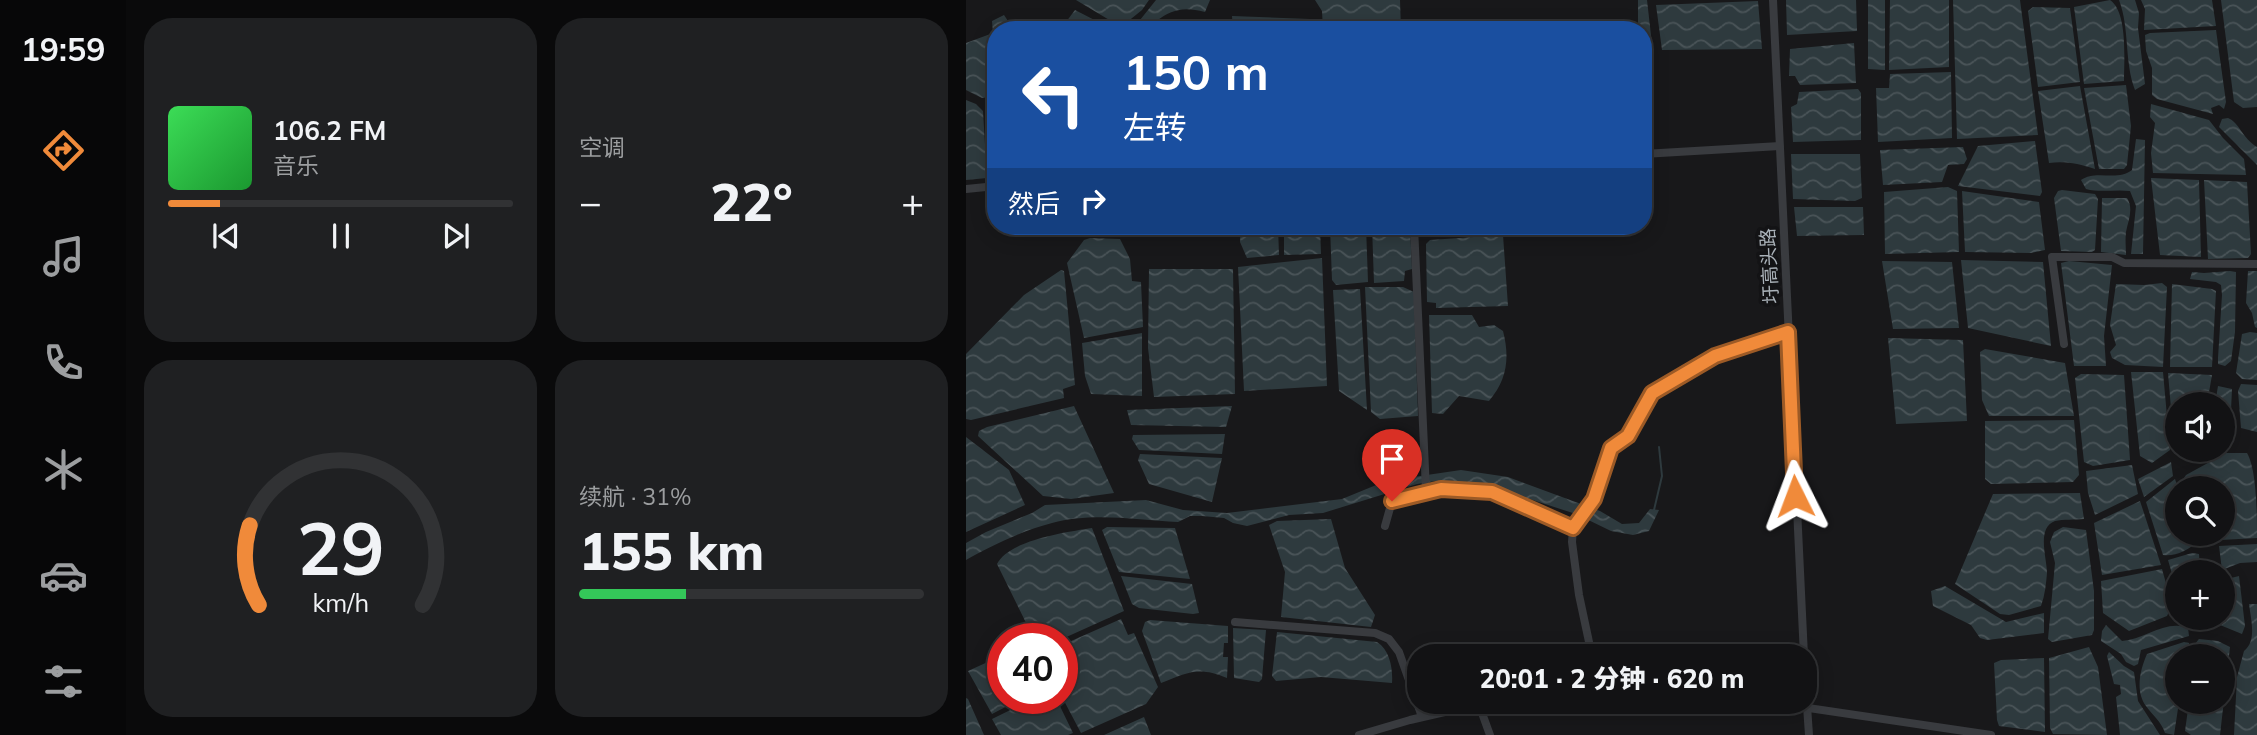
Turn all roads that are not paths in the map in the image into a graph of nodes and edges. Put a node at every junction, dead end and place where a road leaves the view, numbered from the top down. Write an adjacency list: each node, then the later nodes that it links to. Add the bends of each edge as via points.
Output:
1 (1773, 0): 2 (street, 圩高头路)
2 (1780, 146): 3 (street); 8 (street, 圩高头路)
3 (1652, 153)
4 (987, 187): 5 (street)
5 (966, 189)
6 (1414, 235): 10 (street)
7 (2257, 264): 9 (street, via 2124,263 2112,257 2052,257)
8 (1788, 332): 12 (street, via 1715,356 1652,393 1628,436 1611,448 1591,504); 15 (street, 圩高头路)
9 (2064, 344)
10 (1426, 488): 11 (street, via 1392,501); 12 (street, via 1492,492)
11 (1385, 526)
12 (1573, 528): 14 (street)
13 (1235, 622): 20 (street, via 1375,633 1389,639 1399,652)
14 (1589, 644)
15 (1803, 644)
16 (1817, 709): 25 (street)
17 (1434, 714): 20 (street)
18 (1484, 714): 23 (street)
19 (1807, 714): 24 (street)
20 (1422, 717): 21 (street)
21 (1378, 732): 22 (street)
22 (1359, 735)
23 (1490, 735)
24 (1809, 735)
25 (1991, 735)

